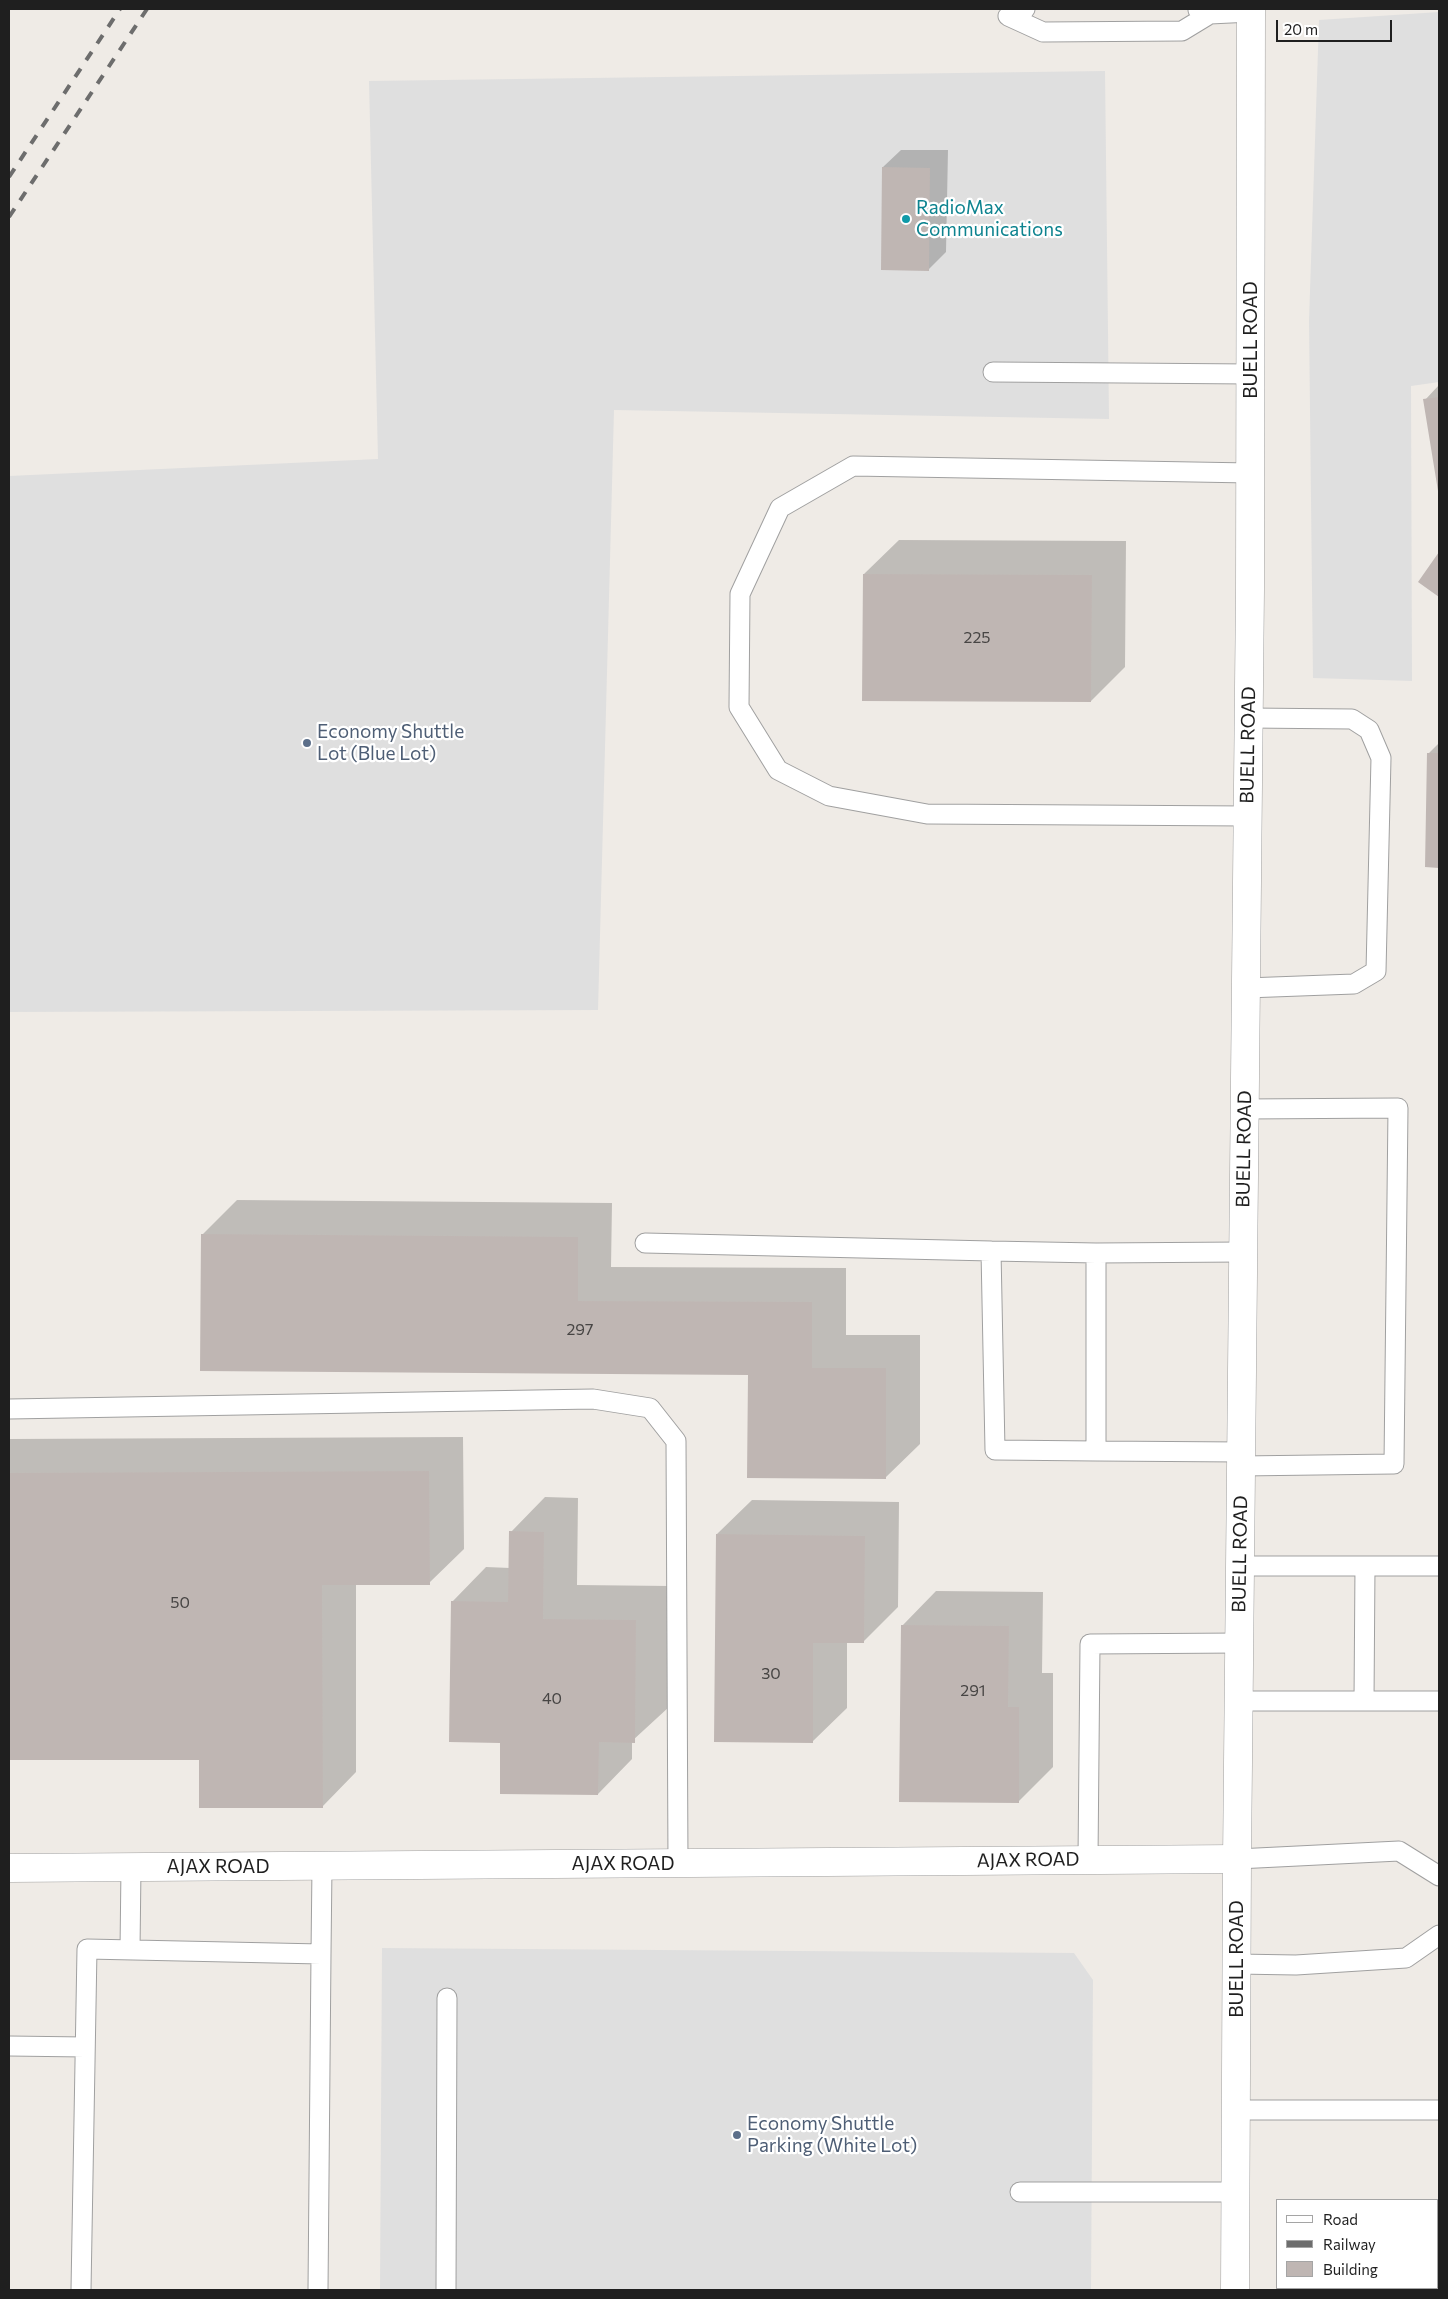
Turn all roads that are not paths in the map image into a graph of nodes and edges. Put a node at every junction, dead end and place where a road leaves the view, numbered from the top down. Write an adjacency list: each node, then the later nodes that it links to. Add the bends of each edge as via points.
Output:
1 (1014, 11): 3 (lane, via 1043,32 1182,31)
2 (1251, 11): 3 (lane); 5 (street, BUELL ROAD)
3 (1203, 12)
4 (993, 372): 5 (lane)
5 (1250, 374): 6 (street, BUELL ROAD)
6 (1250, 473): 7 (street, BUELL ROAD); 8 (lane, via 853,466 780,508 740,594 739,707 778,770 829,796 927,814)
7 (1249, 718): 8 (street, BUELL ROAD); 9 (lane, via 1352,719 1369,730 1381,758 1376,971 1354,984)
8 (1247, 816): 9 (street, BUELL ROAD)
9 (1246, 988): 10 (street, BUELL ROAD)
10 (1245, 1110): 13 (street, BUELL ROAD); 17 (lane, via 1398,1108 1394,1464)
11 (645, 1243): 12 (lane)
12 (991, 1251): 14 (lane); 16 (lane, via 995,1450)
13 (1243, 1252): 14 (lane); 17 (street, BUELL ROAD)
14 (1096, 1253): 16 (lane)
15 (9, 1409): 27 (lane, via 593,1399 650,1408 676,1441)
16 (1096, 1451): 17 (lane)
17 (1242, 1459): 18 (street, BUELL ROAD)
18 (1240, 1566): 19 (lane); 21 (street, BUELL ROAD)
19 (1365, 1566): 20 (lane); 23 (lane)
20 (1439, 1566)
21 (1240, 1643): 22 (street, BUELL ROAD); 25 (lane, via 1090,1644)
22 (1239, 1701): 23 (lane); 26 (street, BUELL ROAD)
23 (1364, 1701): 24 (lane)
24 (1439, 1701)
25 (1088, 1859): 26 (street, AJAX ROAD); 27 (street, AJAX ROAD)
26 (1237, 1859): 31 (lane, via 1399,1851); 35 (street, BUELL ROAD)
27 (678, 1863): 28 (street, AJAX ROAD)
28 (322, 1866): 29 (street, AJAX ROAD); 34 (lane)
29 (131, 1867): 30 (street, AJAX ROAD); 33 (lane)
30 (9, 1868)
31 (1439, 1876)
32 (1439, 1935): 35 (lane, via 1406,1958 1296,1965)
33 (130, 1950): 34 (lane); 38 (lane, via 87,1950)
34 (321, 1954): 44 (lane)
35 (1237, 1964): 39 (street, BUELL ROAD)
36 (446, 1998): 45 (lane)
37 (9, 2046): 38 (lane)
38 (85, 2047): 43 (lane)
39 (1236, 2110): 40 (lane); 42 (street, BUELL ROAD)
40 (1439, 2110)
41 (1020, 2192): 42 (lane)
42 (1236, 2192): 46 (street, BUELL ROAD)
43 (81, 2290)
44 (318, 2290)
45 (446, 2290)
46 (1235, 2290)

